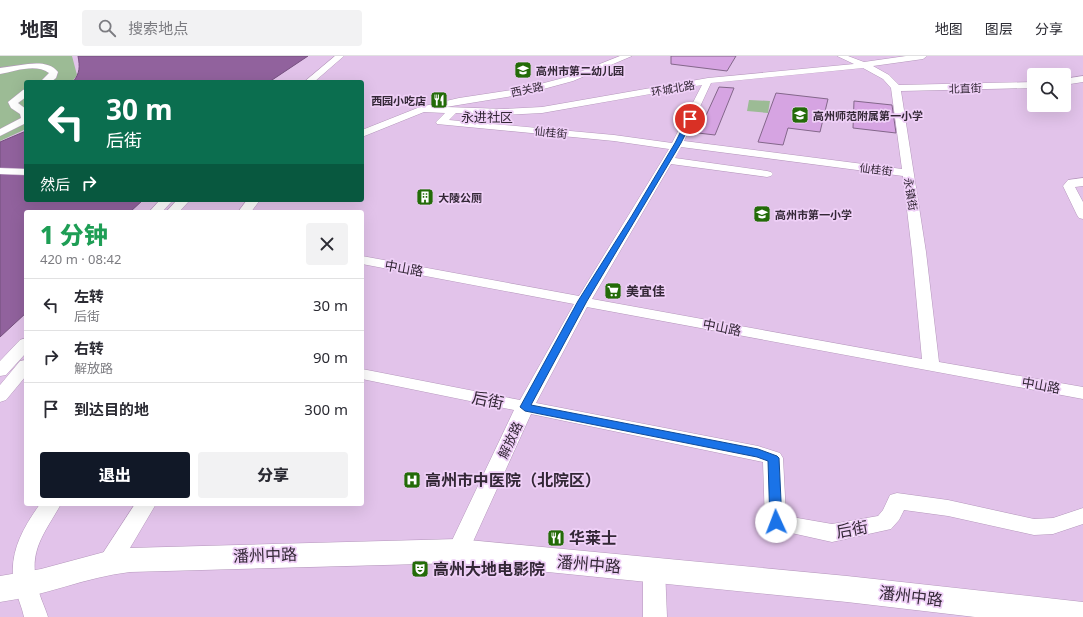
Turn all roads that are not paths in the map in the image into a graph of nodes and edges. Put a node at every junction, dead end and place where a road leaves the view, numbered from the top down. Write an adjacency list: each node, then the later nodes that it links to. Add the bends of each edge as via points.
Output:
1 (340, 56): 9 (street)
2 (628, 56): 15 (street, 西关路, via 570,79 525,91 459,101)
3 (841, 56): 5 (street)
4 (923, 56): 5 (street, 环城北路)
5 (864, 65): 10 (street, 环城北路); 13 (street, via 889,80)
6 (0, 71): 8 (street, via 42,65 54,72)
7 (1083, 79): 11 (street)
8 (48, 80)
9 (310, 80)
10 (708, 81): 16 (street, 环城北路, via 542,110); 21 (street, 解放路)
11 (1071, 81)
12 (1027, 85): 13 (street, 北直街)
13 (896, 88): 24 (street, 永镇街)
14 (24, 94): 17 (street, via 13,102 14,106)
15 (423, 110): 16 (street, 环城北路); 20 (street, 西关路)
16 (453, 111): 21 (street, 仙桂街, via 441,122 614,138)
17 (24, 112)
18 (24, 120): 19 (street)
19 (0, 133)
20 (364, 133)
21 (674, 150): 24 (street, 仙桂街); 25 (street); 35 (street, 解放路)
22 (0, 171): 23 (street)
23 (24, 172)
24 (907, 173): 37 (street, 永镇街, via 919,252)
25 (767, 174)
26 (1083, 182): 33 (street, via 1072,183 1069,186)
27 (165, 202): 30 (street)
28 (182, 202): 31 (street)
29 (252, 202): 32 (street)
30 (157, 210)
31 (174, 210)
32 (246, 210)
33 (1083, 215)
34 (364, 260): 35 (street, 中山路)
35 (583, 301): 37 (street, 中山路); 43 (street, 解放路)
36 (24, 346): 39 (street)
37 (931, 365): 41 (street, 中山路)
38 (24, 366): 42 (street)
39 (0, 371)
40 (364, 374): 43 (street, 后街)
41 (1083, 393)
42 (0, 396)
43 (525, 407): 46 (street, 后街, via 773,458 776,522 816,531 832,534 884,523 892,514 897,501 948,508 1034,527 1053,526); 47 (street, 解放路)
44 (50, 506): 50 (street, via 30,535)
45 (145, 506): 48 (street)
46 (1083, 516)
47 (458, 550): 48 (main road, 潘州中路, via 166,558); 49 (main road, 潘州中路)
48 (109, 563): 50 (main road, 潘州中路)
49 (654, 569): 51 (main road, 潘州中路, via 847,588); 53 (street)
50 (13, 588): 52 (street)
51 (1073, 616)
52 (36, 617)
53 (654, 617)

